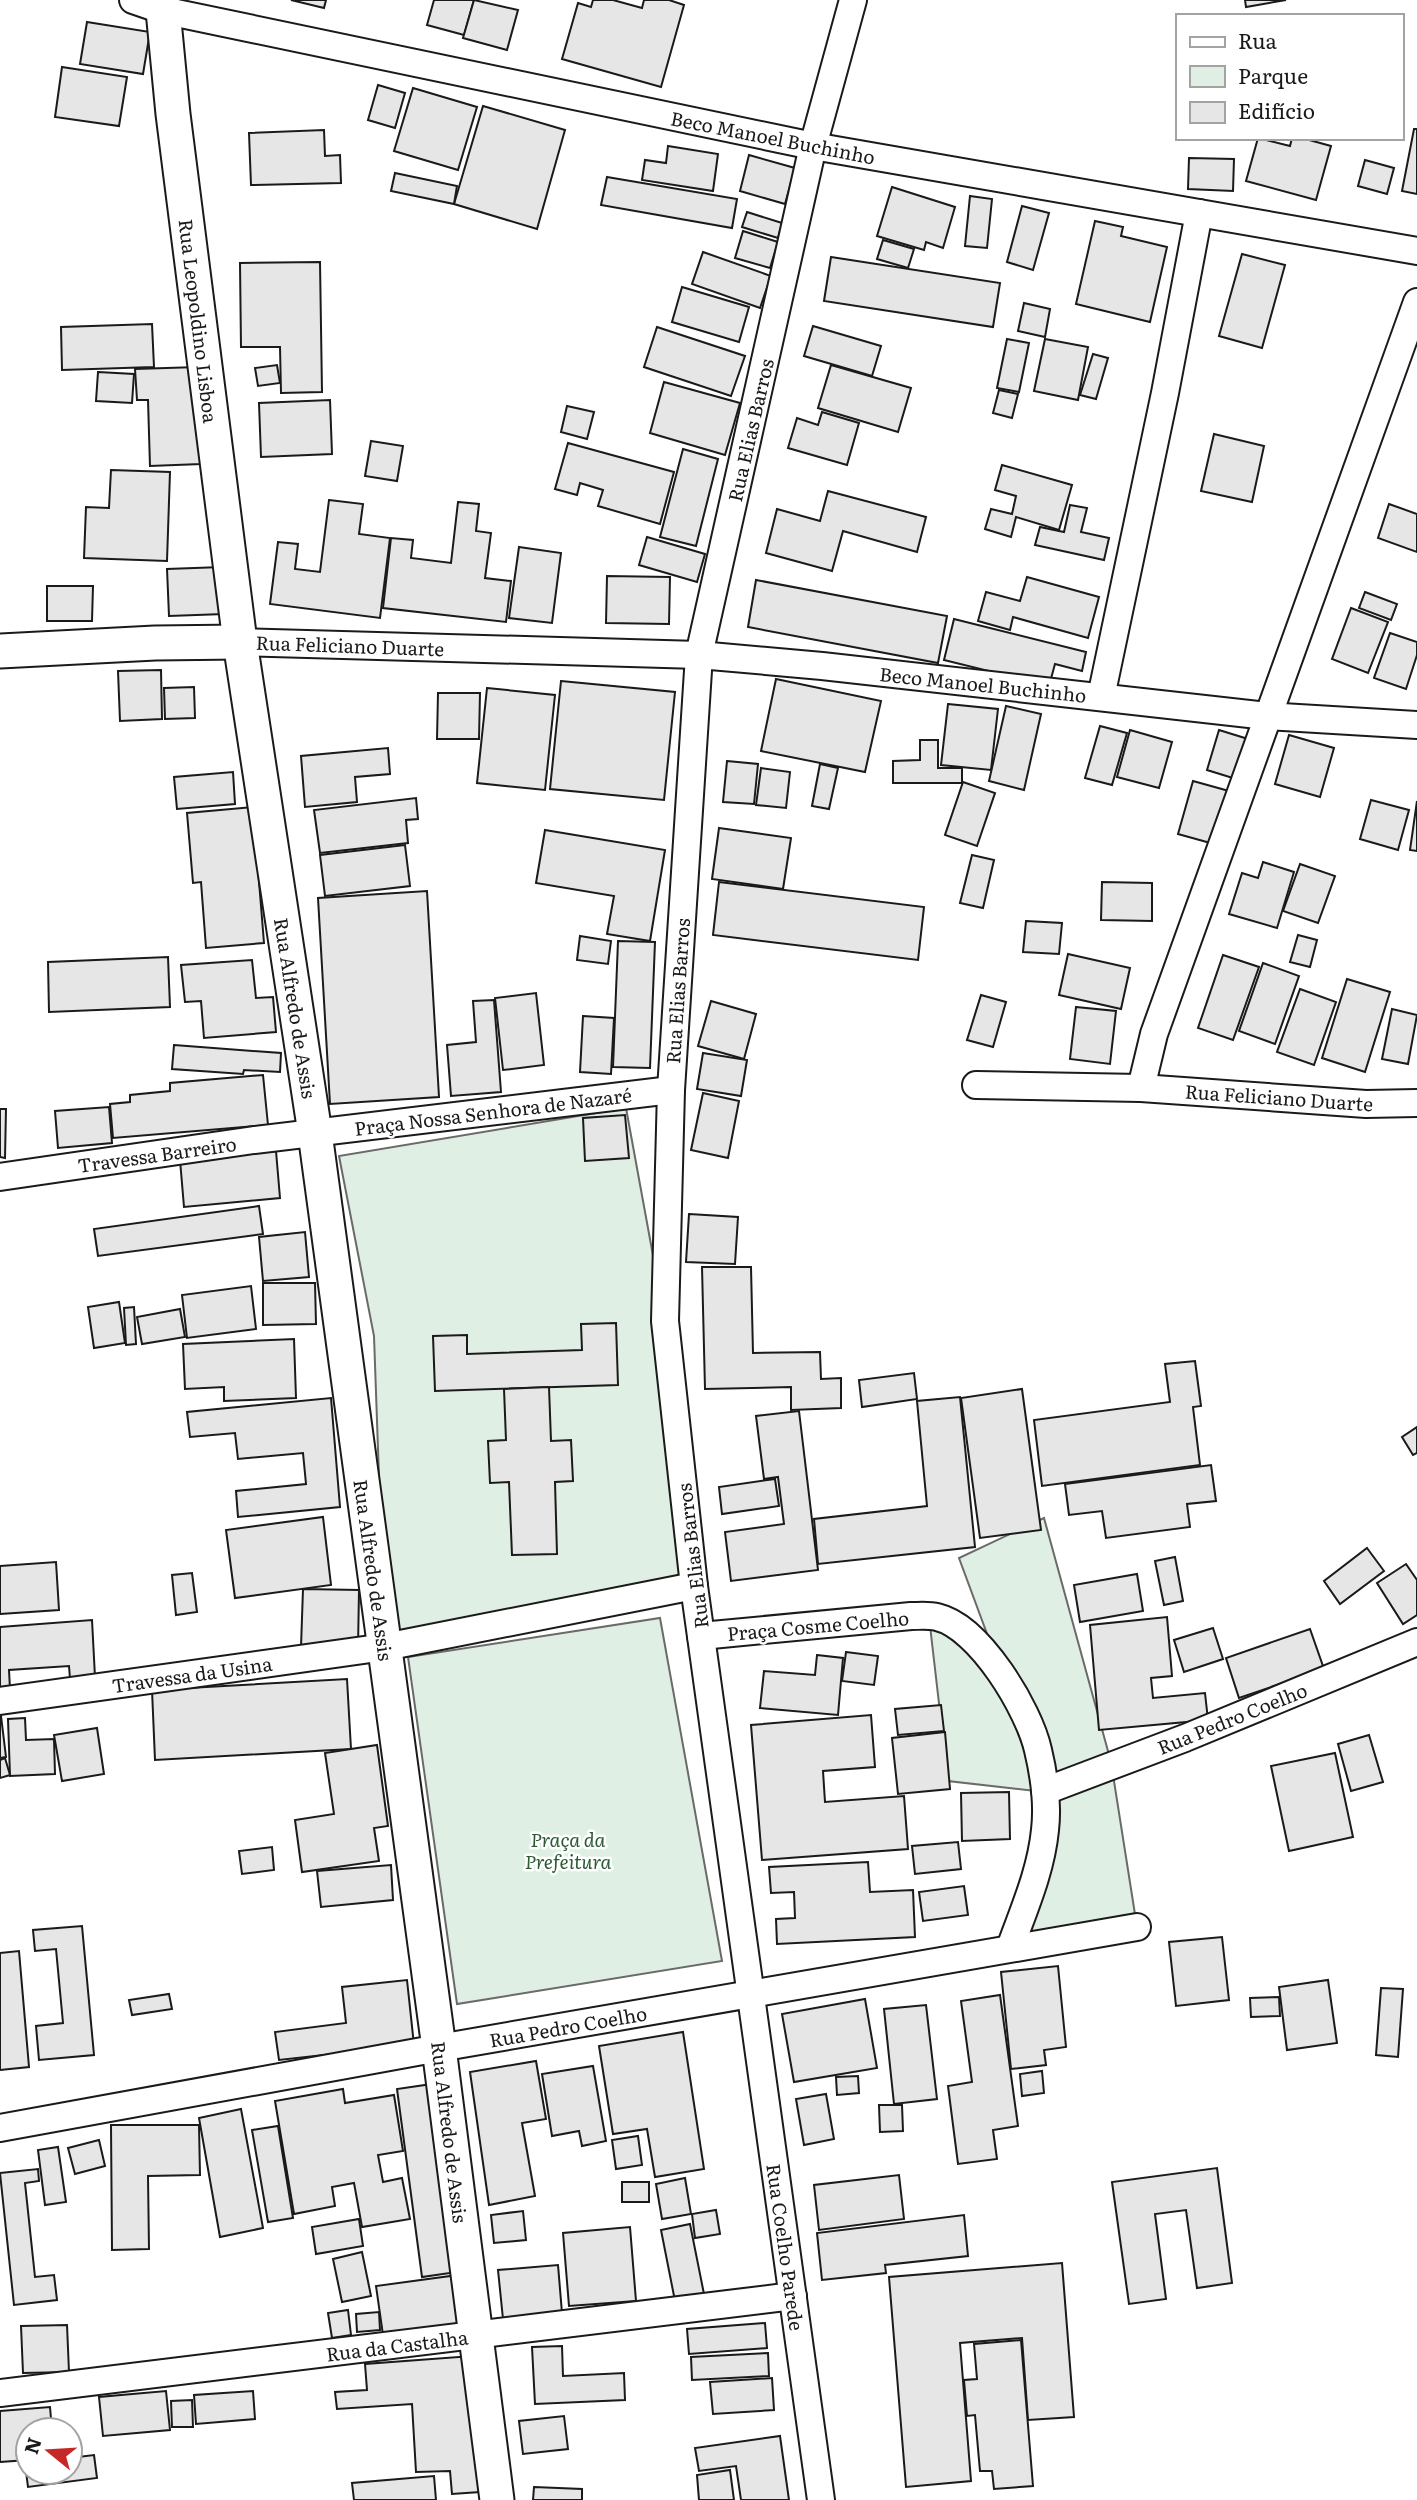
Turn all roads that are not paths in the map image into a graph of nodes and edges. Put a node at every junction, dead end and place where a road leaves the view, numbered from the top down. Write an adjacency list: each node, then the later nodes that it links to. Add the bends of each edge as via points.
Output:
1 (853, 0): 3 (street, Rua Elias Barros)
2 (152, 3): 3 (street, Beco Manoel Buchinho); 7 (street, Rua Leopoldino Lisboa)
3 (813, 146): 4 (street, Beco Manoel Buchinho); 9 (street, Rua Elias Barros)
4 (1199, 213): 5 (street, Beco Manoel Buchinho); 10 (street)
5 (1417, 251)
6 (1417, 302): 11 (street)
7 (240, 642): 8 (street, Rua Feliciano Duarte); 9 (street, Rua Feliciano Duarte); 17 (street, Rua Alfredo de Assis)
8 (0, 652)
9 (699, 655): 10 (street, Beco Manoel Buchinho); 15 (street, Rua Elias Barros)
10 (1101, 697): 11 (street, Beco Manoel Buchinho)
11 (1267, 716): 12 (street); 14 (street, via 1154,1034)
12 (1417, 725)
13 (976, 1085): 14 (street, Rua Feliciano Duarte)
14 (1141, 1088): 16 (street, Rua Feliciano Duarte, via 1366,1104)
15 (671, 1090): 17 (street, Praça Nossa Senhora de Nazaré); 19 (street, Rua Elias Barros, via 665,1321)
16 (1417, 1103)
17 (315, 1133): 18 (street, Travessa Barreiro); 22 (street, Rua Alfredo de Assis)
18 (0, 1177)
19 (694, 1586): 20 (street, Rua Elias Barros); 22 (street)
20 (701, 1636): 24 (street, Praça Cosme Coelho, via 873,1618 938,1617 980,1646 998,1670 1038,1748); 27 (street, Rua Elias Barros)
21 (1417, 1642): 24 (street, Rua Pedro Coelho)
22 (385, 1647): 23 (street, Travessa da Usina); 28 (street, Rua Alfredo de Assis)
23 (0, 1701)
24 (1045, 1791): 26 (street, Praça Cosme Coelho, via 1045,1829 1037,1877)
25 (1137, 1927): 26 (street, Rua Pedro Coelho)
26 (1010, 1948): 27 (street, Rua Pedro Coelho)
27 (750, 1994): 28 (street, Rua Pedro Coelho); 30 (street, Rua Coelho Parede)
28 (439, 2048): 29 (street, Rua Pedro Coelho); 31 (street, Rua Alfredo de Assis)
29 (0, 2128)
30 (793, 2295): 31 (street, Rua da Castalha); 34 (street, Rua Coelho Parede)
31 (475, 2335): 32 (street, Rua da Castalha); 33 (street, Rua Alfredo de Assis)
32 (0, 2393)
33 (497, 2500)
34 (821, 2500)

